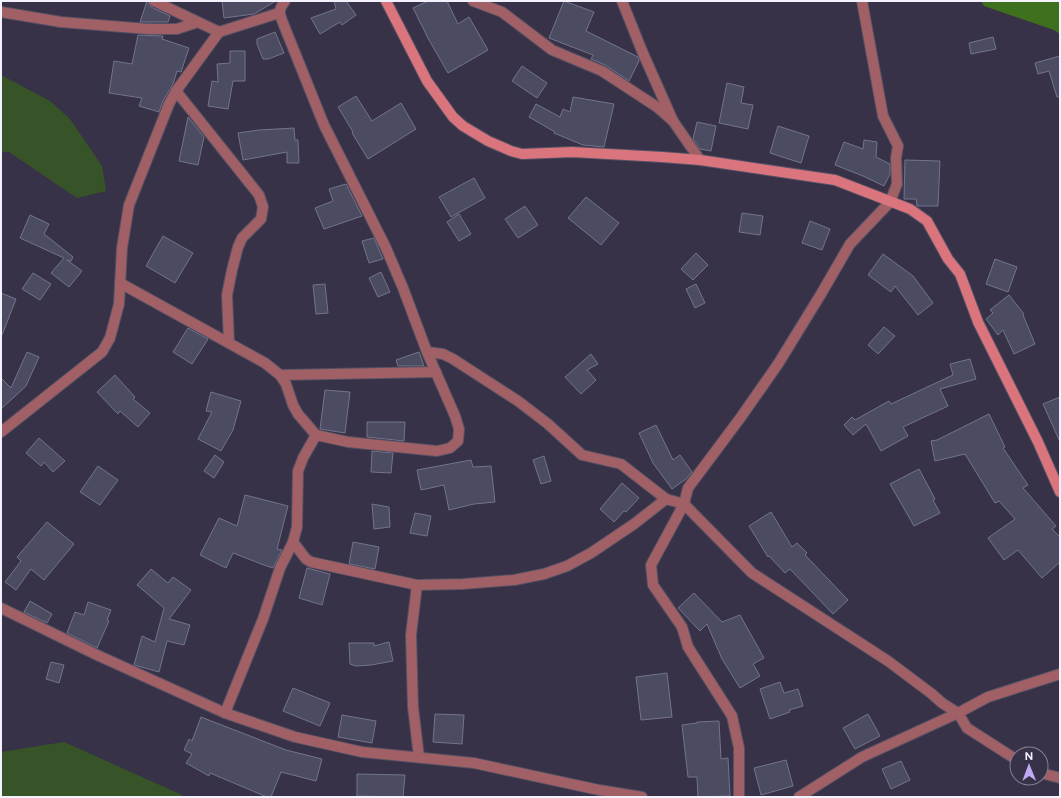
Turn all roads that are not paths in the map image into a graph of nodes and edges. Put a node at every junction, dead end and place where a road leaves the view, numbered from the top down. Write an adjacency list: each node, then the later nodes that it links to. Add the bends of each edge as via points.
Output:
1 (154, 1): 9 (street)
2 (285, 1): 8 (street)
3 (473, 1): 12 (street, via 502,12 552,50 602,71 657,107)
4 (622, 1): 12 (street)
5 (862, 1): 14 (street, via 883,116 898,146 897,184)
6 (390, 4): 13 (main road, via 427,81 453,117 488,141 522,154 572,152)
7 (1, 12): 9 (street, via 61,22 148,29 177,29)
8 (279, 13): 10 (street); 17 (street, via 324,125 386,248)
9 (198, 22): 10 (street)
10 (219, 32): 11 (street)
11 (176, 91): 15 (street, via 129,205 122,248); 16 (street, via 259,195 263,207 261,219 242,238 232,270 227,295)
12 (673, 121): 13 (street)
13 (700, 160): 14 (main road, via 836,180)
14 (890, 202): 22 (main road, via 910,209 927,221 948,259 960,274 978,322); 24 (street, via 850,244 778,364 688,488)
15 (120, 283): 16 (street); 20 (street, via 119,304 110,338 102,352)
16 (229, 342): 19 (street)
17 (427, 352): 18 (street); 23 (street, via 443,354 453,359 518,401 582,455 621,464)
18 (436, 372): 19 (street); 21 (street, via 459,429 458,441 450,448 437,451 348,442)
19 (280, 375): 21 (street, via 298,414)
20 (1, 432)
21 (316, 435): 25 (street, via 298,470 297,527)
22 (1060, 492)
23 (666, 499): 24 (street); 26 (street, via 591,553 567,566 544,574 514,580)
24 (684, 504): 30 (street, via 752,573 888,661); 36 (street, via 651,565 653,585 682,627 688,647 732,716 740,748)
25 (292, 542): 26 (street, via 311,562); 29 (street)
26 (416, 585): 32 (street, via 411,634 413,707)
27 (1, 608): 29 (street)
28 (1060, 674): 30 (street, via 988,697)
29 (225, 713): 32 (street, via 295,737 362,752)
30 (958, 713): 31 (street, via 967,728); 37 (street, via 862,757)
31 (1009, 755)
32 (419, 757): 35 (street, via 474,763)
33 (1049, 775): 34 (street)
34 (1060, 778)
35 (642, 797)
36 (739, 797)
37 (799, 797)

